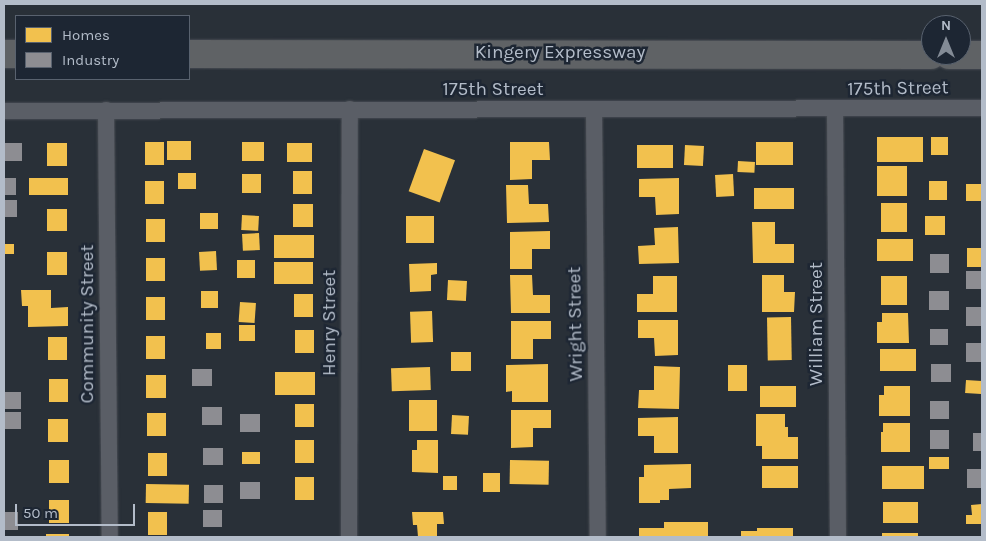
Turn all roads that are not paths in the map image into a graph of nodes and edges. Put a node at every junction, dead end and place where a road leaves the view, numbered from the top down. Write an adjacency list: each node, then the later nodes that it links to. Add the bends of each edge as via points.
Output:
1 (190, 54): 2 (highway, Kingery Expressway)
2 (921, 55)
3 (982, 108): 8 (street, 175th Street)
4 (350, 109): 6 (street, 175th Street); 7 (street, 175th Street); 10 (street, Henry Street)
5 (4, 110): 6 (street, 175th Street)
6 (106, 110): 9 (street, Community Street)
7 (594, 110): 8 (street, 175th Street); 11 (street, Wright Street)
8 (835, 110): 12 (street, William Street)
9 (110, 537)
10 (349, 537)
11 (598, 537)
12 (838, 537)

